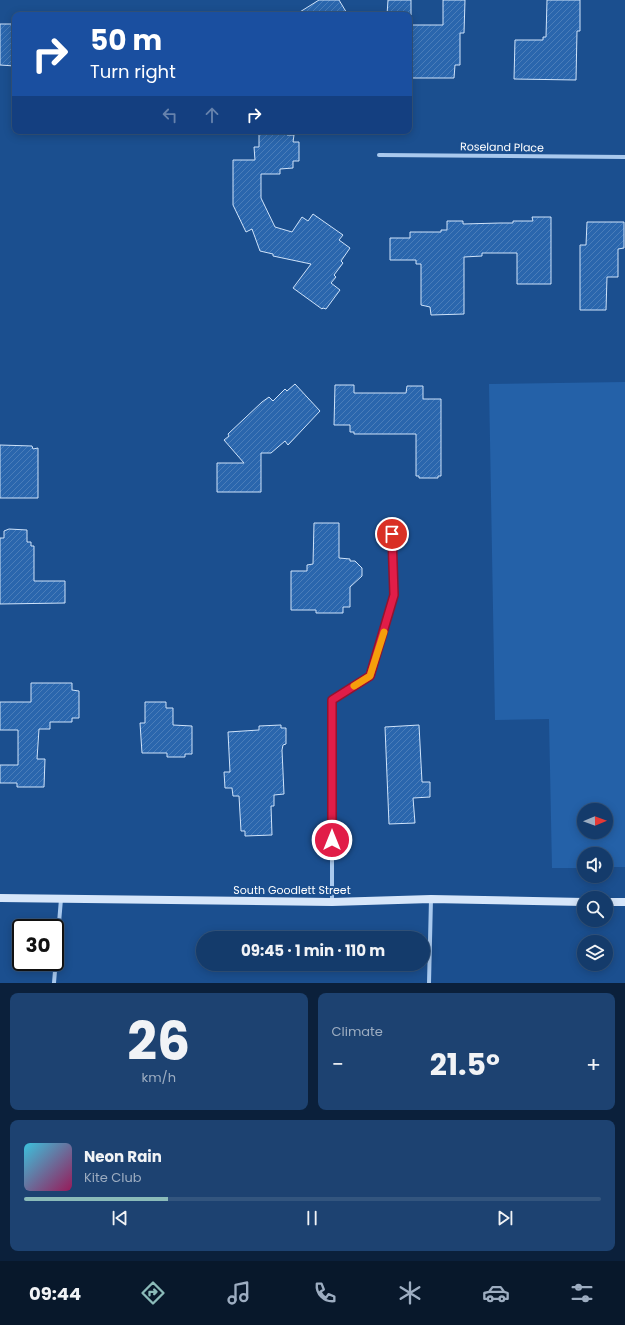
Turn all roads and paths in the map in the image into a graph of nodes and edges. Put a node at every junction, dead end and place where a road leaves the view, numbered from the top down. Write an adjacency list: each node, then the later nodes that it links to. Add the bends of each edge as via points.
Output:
1 (379, 155): 2 (street, Roseland Place)
2 (625, 157)
3 (392, 534): 4 (lane, via 394,595 370,676)
4 (332, 700): 8 (street)
5 (0, 898): 6 (main road, South Goodlett Street)
6 (62, 899): 8 (main road, South Goodlett Street); 12 (street)
7 (431, 899): 8 (main road, South Goodlett Street); 9 (main road, South Goodlett Street); 13 (street)
8 (332, 902)
9 (577, 902)
10 (613, 902): 11 (main road)
11 (625, 902)
12 (54, 983)
13 (429, 983)

